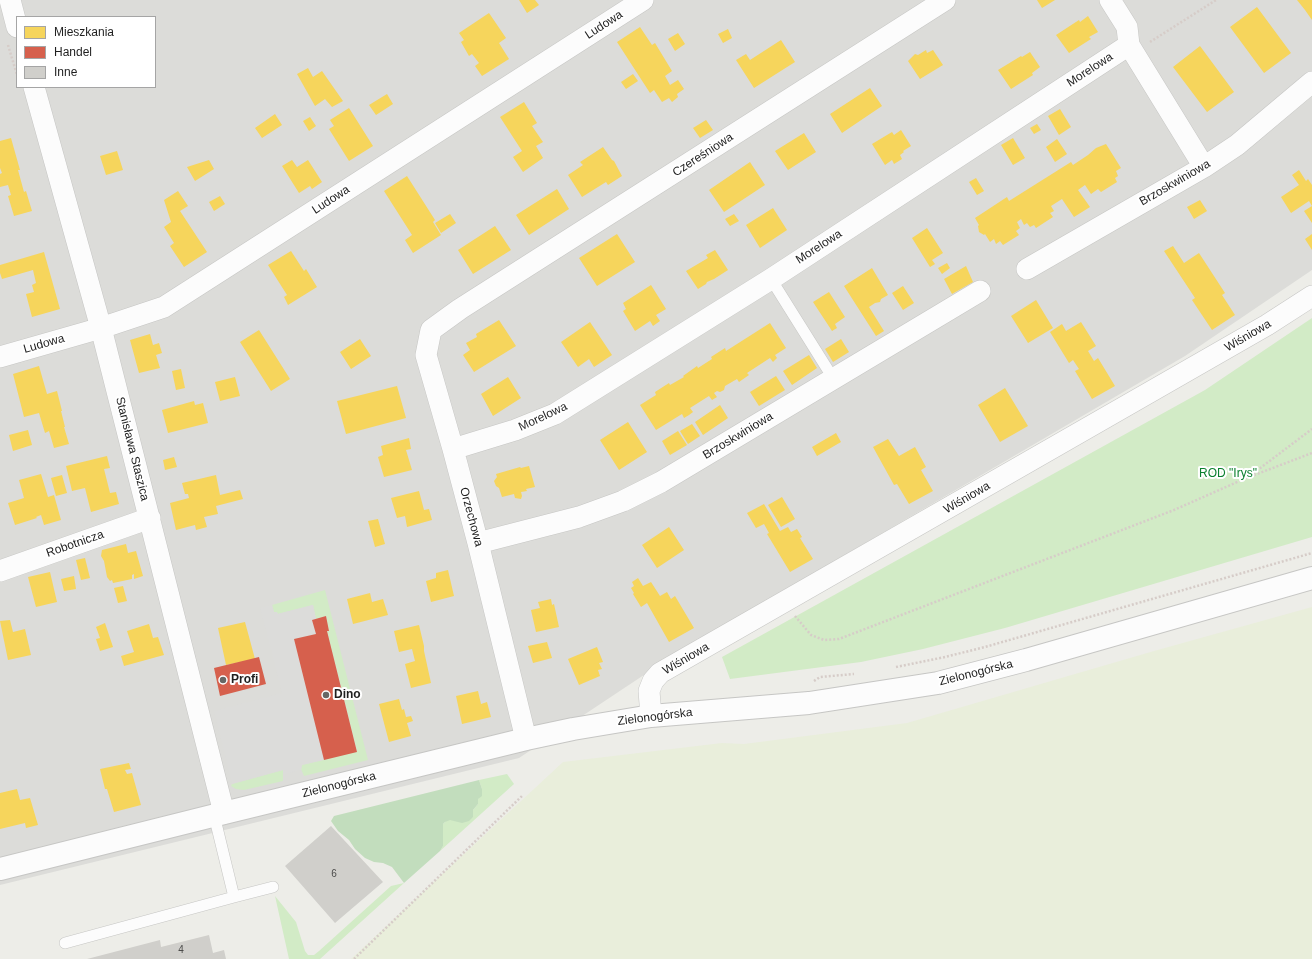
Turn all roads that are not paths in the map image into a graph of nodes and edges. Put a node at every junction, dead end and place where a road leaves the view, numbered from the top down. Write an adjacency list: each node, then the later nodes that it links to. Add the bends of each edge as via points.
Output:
1 (10, 0): 5 (street)
2 (643, 0): 15 (street, Ludowa, via 164,307)
3 (946, 0): 14 (street, Czereśniowa)
4 (1110, 0): 6 (street, via 1126,27)
5 (12, 33)
6 (1131, 48): 9 (street); 11 (street, Morelowa)
7 (1312, 82): 9 (street, Brzoskwiniowa, via 1237,145)
8 (34, 88): 15 (street, Stanisława Staszica)
9 (1204, 167): 10 (street, Brzoskwiniowa)
10 (1028, 269)
11 (771, 279): 17 (lane); 18 (street, Morelowa, via 555,414 515,430)
12 (980, 291): 17 (street, Brzoskwiniowa)
13 (1312, 296): 23 (street, Wiśniowa, via 1267,325 660,674 654,678 650,688)
14 (460, 309): 18 (street, Orzechowa, via 431,330 426,355)
15 (101, 328): 16 (street, Ludowa); 19 (street, Stanisława Staszica)
16 (0, 357)
17 (833, 378): 20 (street, Brzoskwiniowa, via 662,482 623,501 578,517)
18 (453, 449): 20 (street, Orzechowa)
19 (150, 518): 21 (street, Robotnicza); 25 (street, Stanisława Staszica)
20 (478, 543): 24 (street, Orzechowa)
21 (0, 571)
22 (1312, 578): 23 (street, Zielonogórska, via 938,683 809,703)
23 (651, 716): 24 (street, Zielonogórska)
24 (526, 739): 25 (street, Zielonogórska)
25 (219, 814): 26 (street, Zielonogórska); 28 (lane)
26 (0, 869)
27 (273, 887): 28 (lane)
28 (234, 897): 29 (lane)
29 (65, 943)

